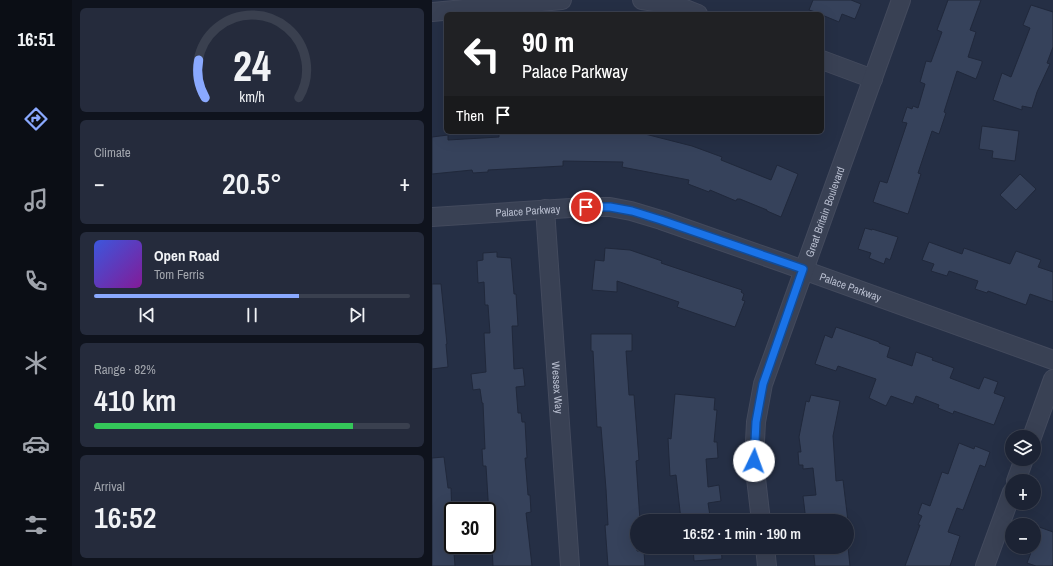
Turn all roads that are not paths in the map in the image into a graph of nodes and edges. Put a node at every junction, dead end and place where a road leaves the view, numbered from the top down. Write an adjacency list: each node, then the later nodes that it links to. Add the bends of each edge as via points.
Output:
1 (562, 0): 5 (street)
2 (642, 0): 4 (street)
3 (901, 0): 8 (street, Great Britain Boulevard)
4 (676, 3): 6 (street)
5 (432, 12)
6 (694, 12)
7 (824, 61): 8 (street)
8 (873, 78): 11 (street, Great Britain Boulevard)
9 (545, 209): 10 (street, Palace Parkway); 11 (street, Palace Parkway, via 610,207 632,211); 18 (street, Wessex Way)
10 (432, 217)
11 (803, 269): 12 (street, Palace Parkway); 16 (street, Great Britain Boulevard, via 763,384 756,422 754,461)
12 (1053, 360)
13 (1053, 379): 14 (street)
14 (1035, 430)
15 (1005, 510): 20 (street)
16 (760, 514)
17 (766, 554): 19 (street)
18 (570, 566)
19 (767, 566)
20 (985, 566)

